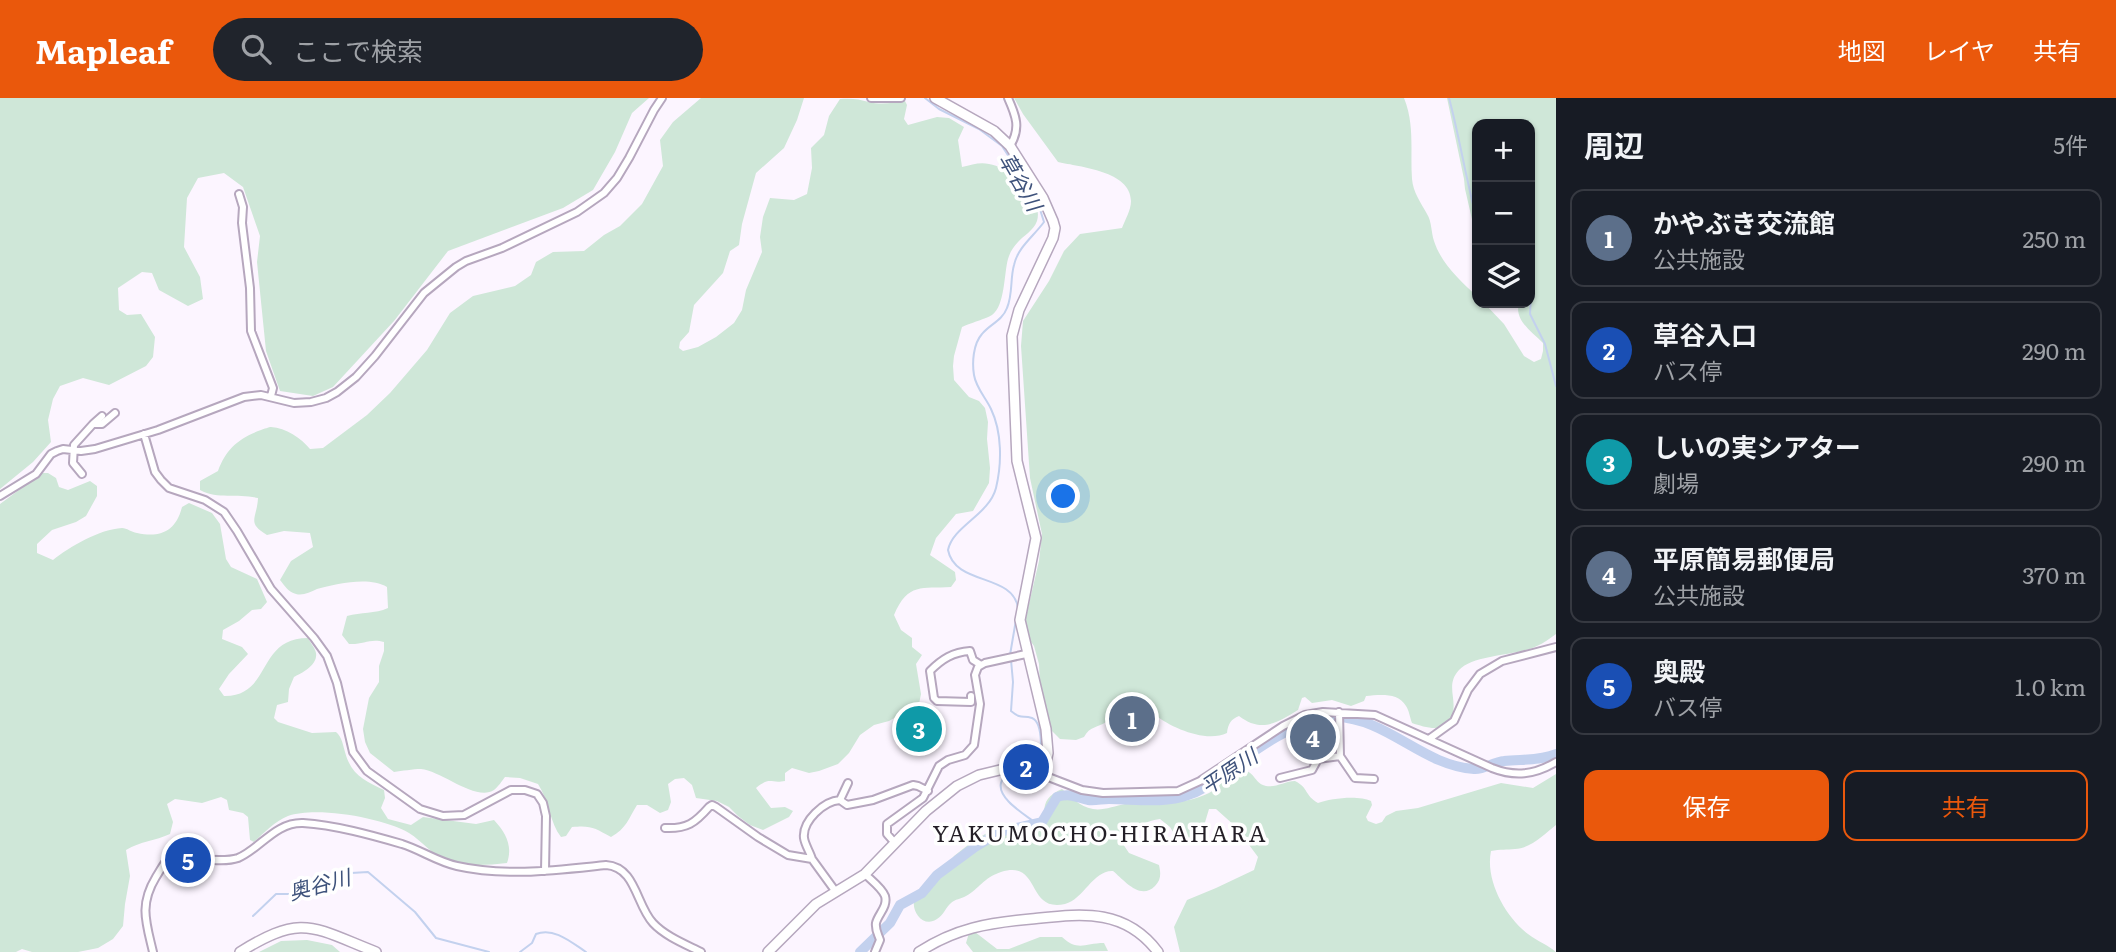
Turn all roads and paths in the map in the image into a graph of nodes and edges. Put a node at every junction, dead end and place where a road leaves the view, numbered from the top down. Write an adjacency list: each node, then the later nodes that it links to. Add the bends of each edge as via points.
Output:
1 (663, 98): 8 (street, via 617,178 598,198 456,267 424,293 375,356 337,392 311,402 294,403)
2 (871, 98): 3 (street)
3 (901, 98)
4 (935, 98): 6 (main road)
5 (1008, 98): 6 (street, via 1017,122)
6 (1010, 146): 17 (main road, via 1043,198 1055,228 1012,336 1017,461 1036,538 1020,620)
7 (239, 194): 8 (street, via 251,331 273,388)
8 (271, 396): 12 (street, via 244,397)
9 (115, 413): 11 (street, via 102,424)
10 (102, 416): 11 (street)
11 (93, 424): 13 (street)
12 (144, 434): 13 (street, via 88,451); 33 (street, via 161,480 169,488 224,512 271,589 327,656 353,752 367,771 420,809 443,816 464,815 511,790 537,794 547,816)
13 (73, 450): 14 (street, via 72,463); 15 (street, via 51,454 36,474)
14 (82, 474)
15 (0, 496)
16 (1556, 647): 21 (street, via 1502,661 1480,674 1454,721)
17 (1026, 653): 18 (street); 24 (main road, via 1048,740 1047,763)
18 (981, 665): 19 (street, via 970,651 959,651 930,671 937,701 971,702); 28 (street, via 975,675 980,704 974,745 965,755 939,766)
19 (971, 696)
20 (1339, 713): 21 (street, via 1375,715); 22 (street); 24 (street, via 1314,713 1295,720 1200,781 1178,790 1103,793)
21 (1429, 739): 23 (street, via 1511,774 1542,770)
22 (1340, 756): 25 (street, via 1318,759 1312,770); 26 (street, via 1356,778)
23 (1556, 762)
24 (1038, 773): 31 (main road, via 1008,768 968,780 932,805)
25 (1280, 778)
26 (1374, 779)
27 (848, 783): 29 (street)
28 (928, 791): 29 (street, via 913,785 851,805); 31 (street, via 919,803 887,824)
29 (839, 800): 32 (street, via 827,804 806,827 805,842)
30 (665, 828): 32 (street, via 692,824 712,805 788,855)
31 (894, 843): 34 (main road)
32 (812, 859): 35 (street)
33 (545, 870): 36 (street, via 460,867 403,845 326,826 290,824 239,858 172,858 165,862 145,900); 39 (street, via 606,865 621,869 656,926)
34 (865, 874): 35 (main road); 41 (street, via 885,898 876,922)
35 (836, 891): 40 (main road, via 808,910)
36 (153, 952)
37 (240, 952): 38 (main road, via 265,936 298,927 316,928)
38 (376, 952)
39 (701, 952)
40 (768, 952)
41 (875, 952)
42 (919, 952): 43 (main road, via 968,928 1077,914 1125,924)
43 (1158, 952)

